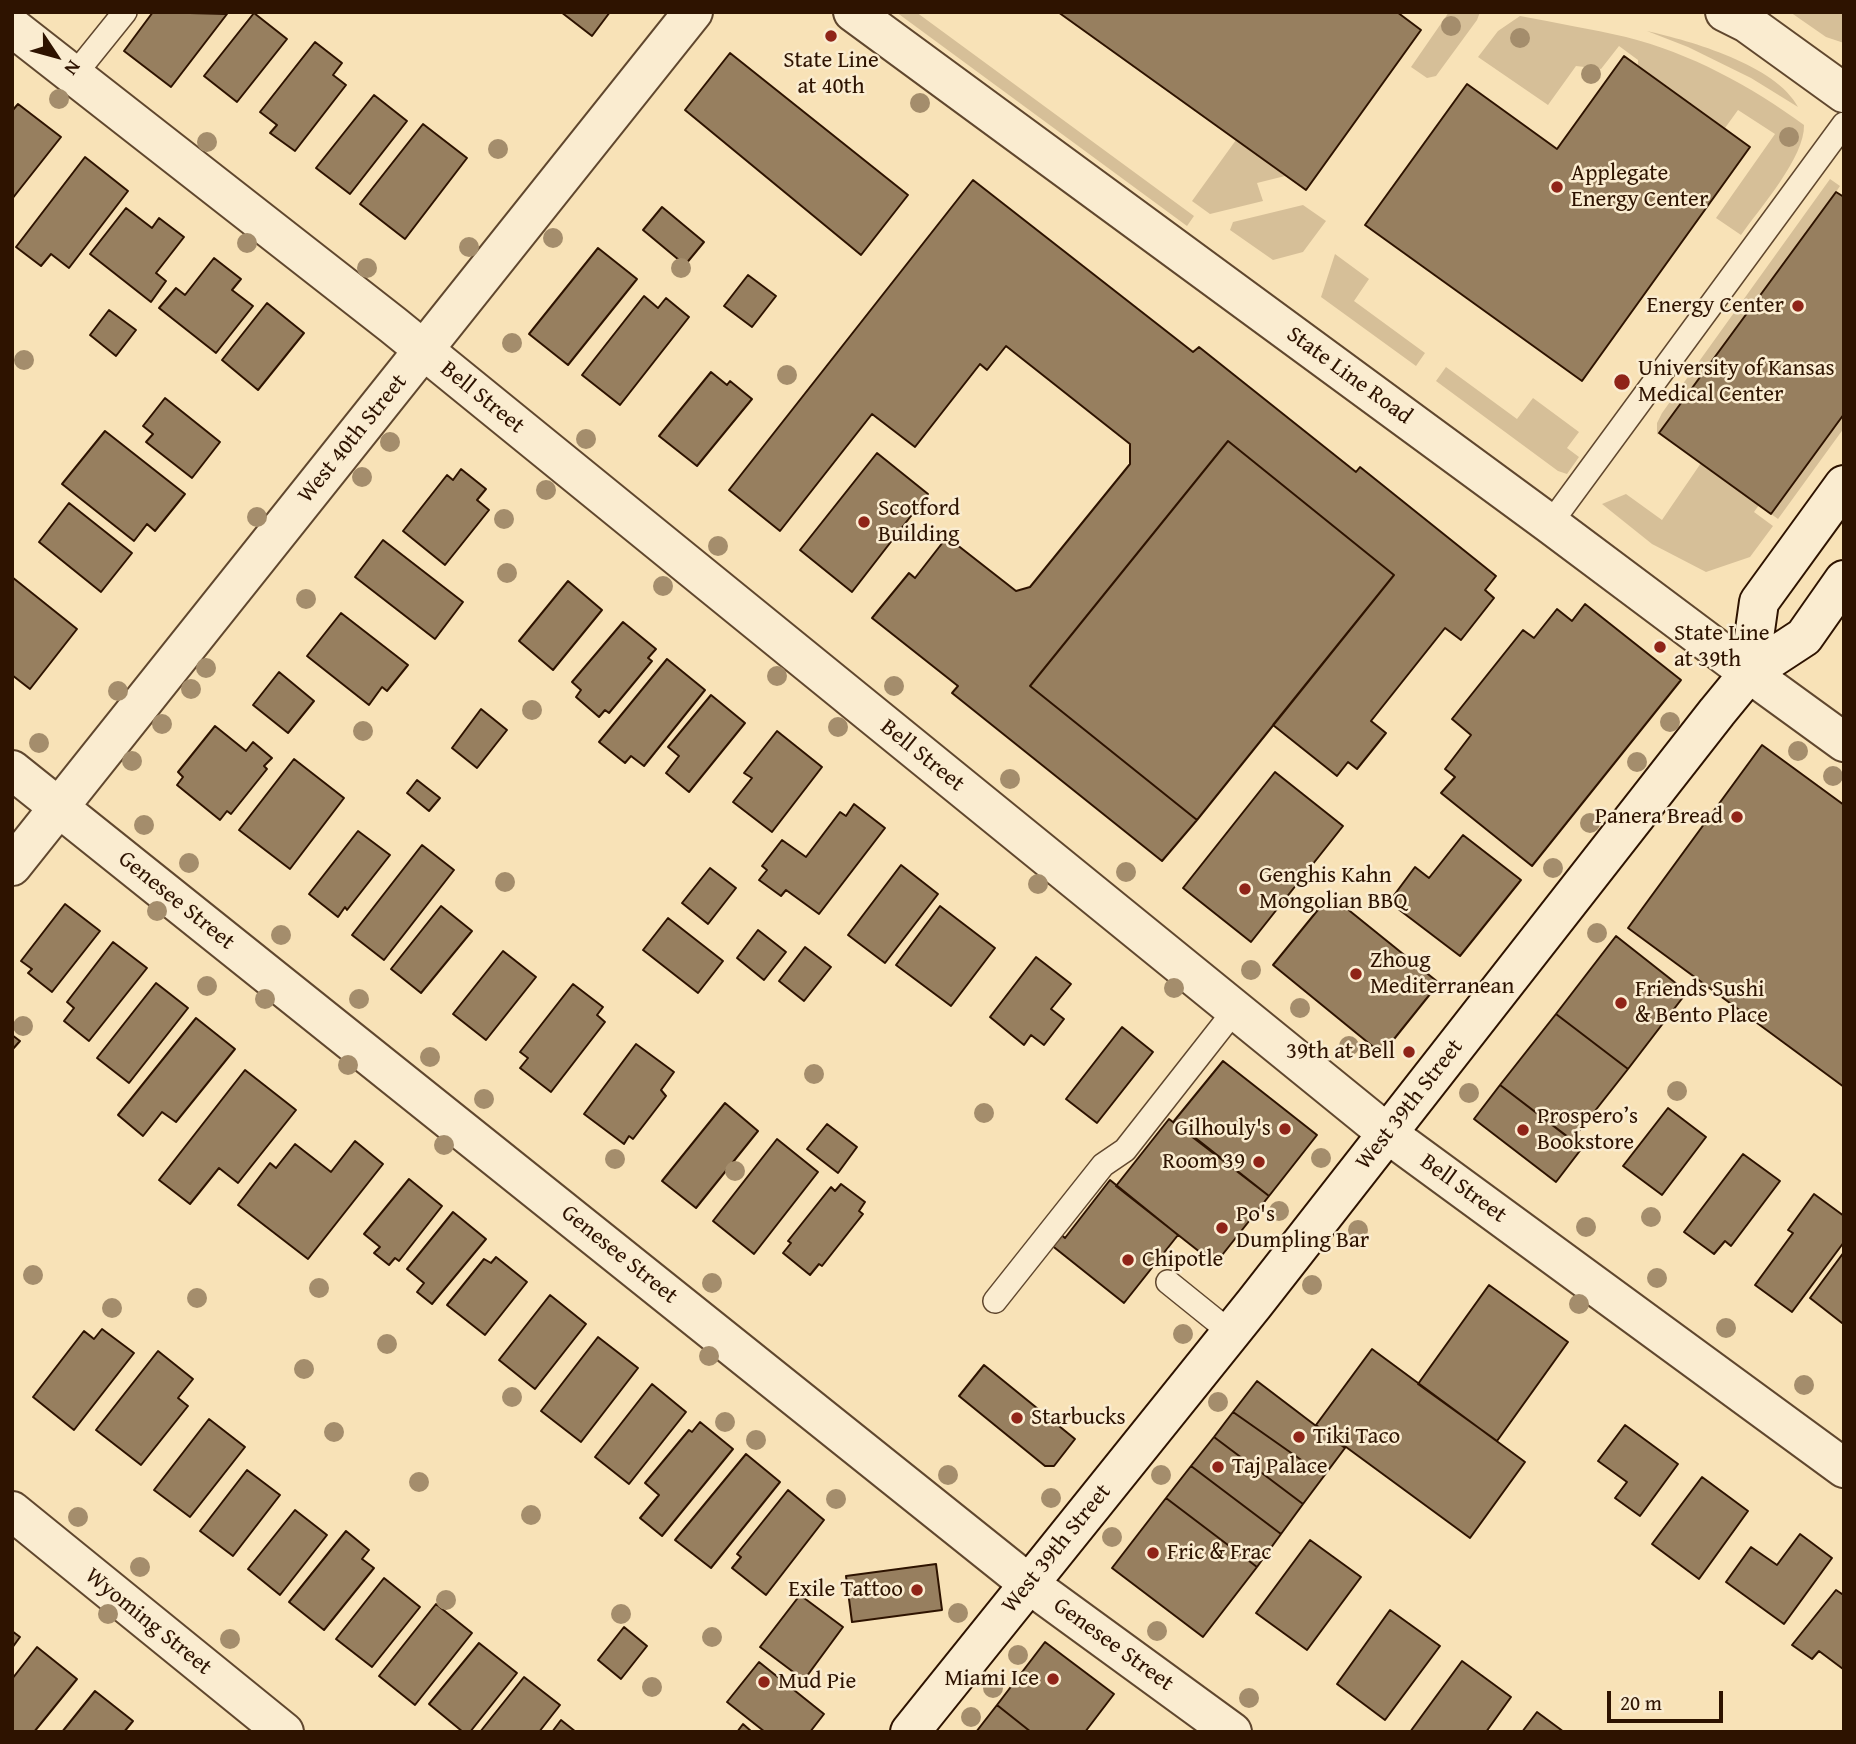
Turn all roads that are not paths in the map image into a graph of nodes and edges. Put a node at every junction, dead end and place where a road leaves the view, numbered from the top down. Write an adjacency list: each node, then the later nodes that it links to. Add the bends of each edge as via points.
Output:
1 (125, 12): 6 (lane)
2 (693, 12): 9 (street, West 40th Street)
3 (853, 12): 11 (street, State Line Road)
4 (1725, 12): 7 (street)
5 (12, 27): 6 (street, Bell Street)
6 (75, 74): 9 (street, Bell Street)
7 (1844, 93)
8 (1844, 124): 11 (lane)
9 (423, 350): 16 (street, West 40th Street); 18 (street, Bell Street)
10 (1844, 485): 13 (street, via 1759,602)
11 (1550, 524): 13 (street, State Line Road)
12 (1844, 580): 13 (street, via 1804,637)
13 (1749, 673): 14 (street, State Line Road); 19 (street, West 39th Street)
14 (1844, 742)
15 (12, 770): 16 (street, Genesee Street)
16 (59, 807): 17 (street, West 40th Street); 25 (street, Genesee Street)
17 (12, 866)
18 (1235, 1010): 19 (street, Bell Street); 21 (lane, via 1125,1150 1103,1166)
19 (1388, 1134): 22 (street, West 39th Street); 23 (street, Bell Street)
20 (1168, 1282): 22 (lane)
21 (995, 1301)
22 (1230, 1332): 25 (street, West 39th Street)
23 (1844, 1468)
24 (12, 1511): 26 (street, Wyoming Street)
25 (1029, 1584): 27 (street, West 39th Street); 28 (street, Genesee Street)
26 (284, 1732)
27 (909, 1732)
28 (1232, 1732)

